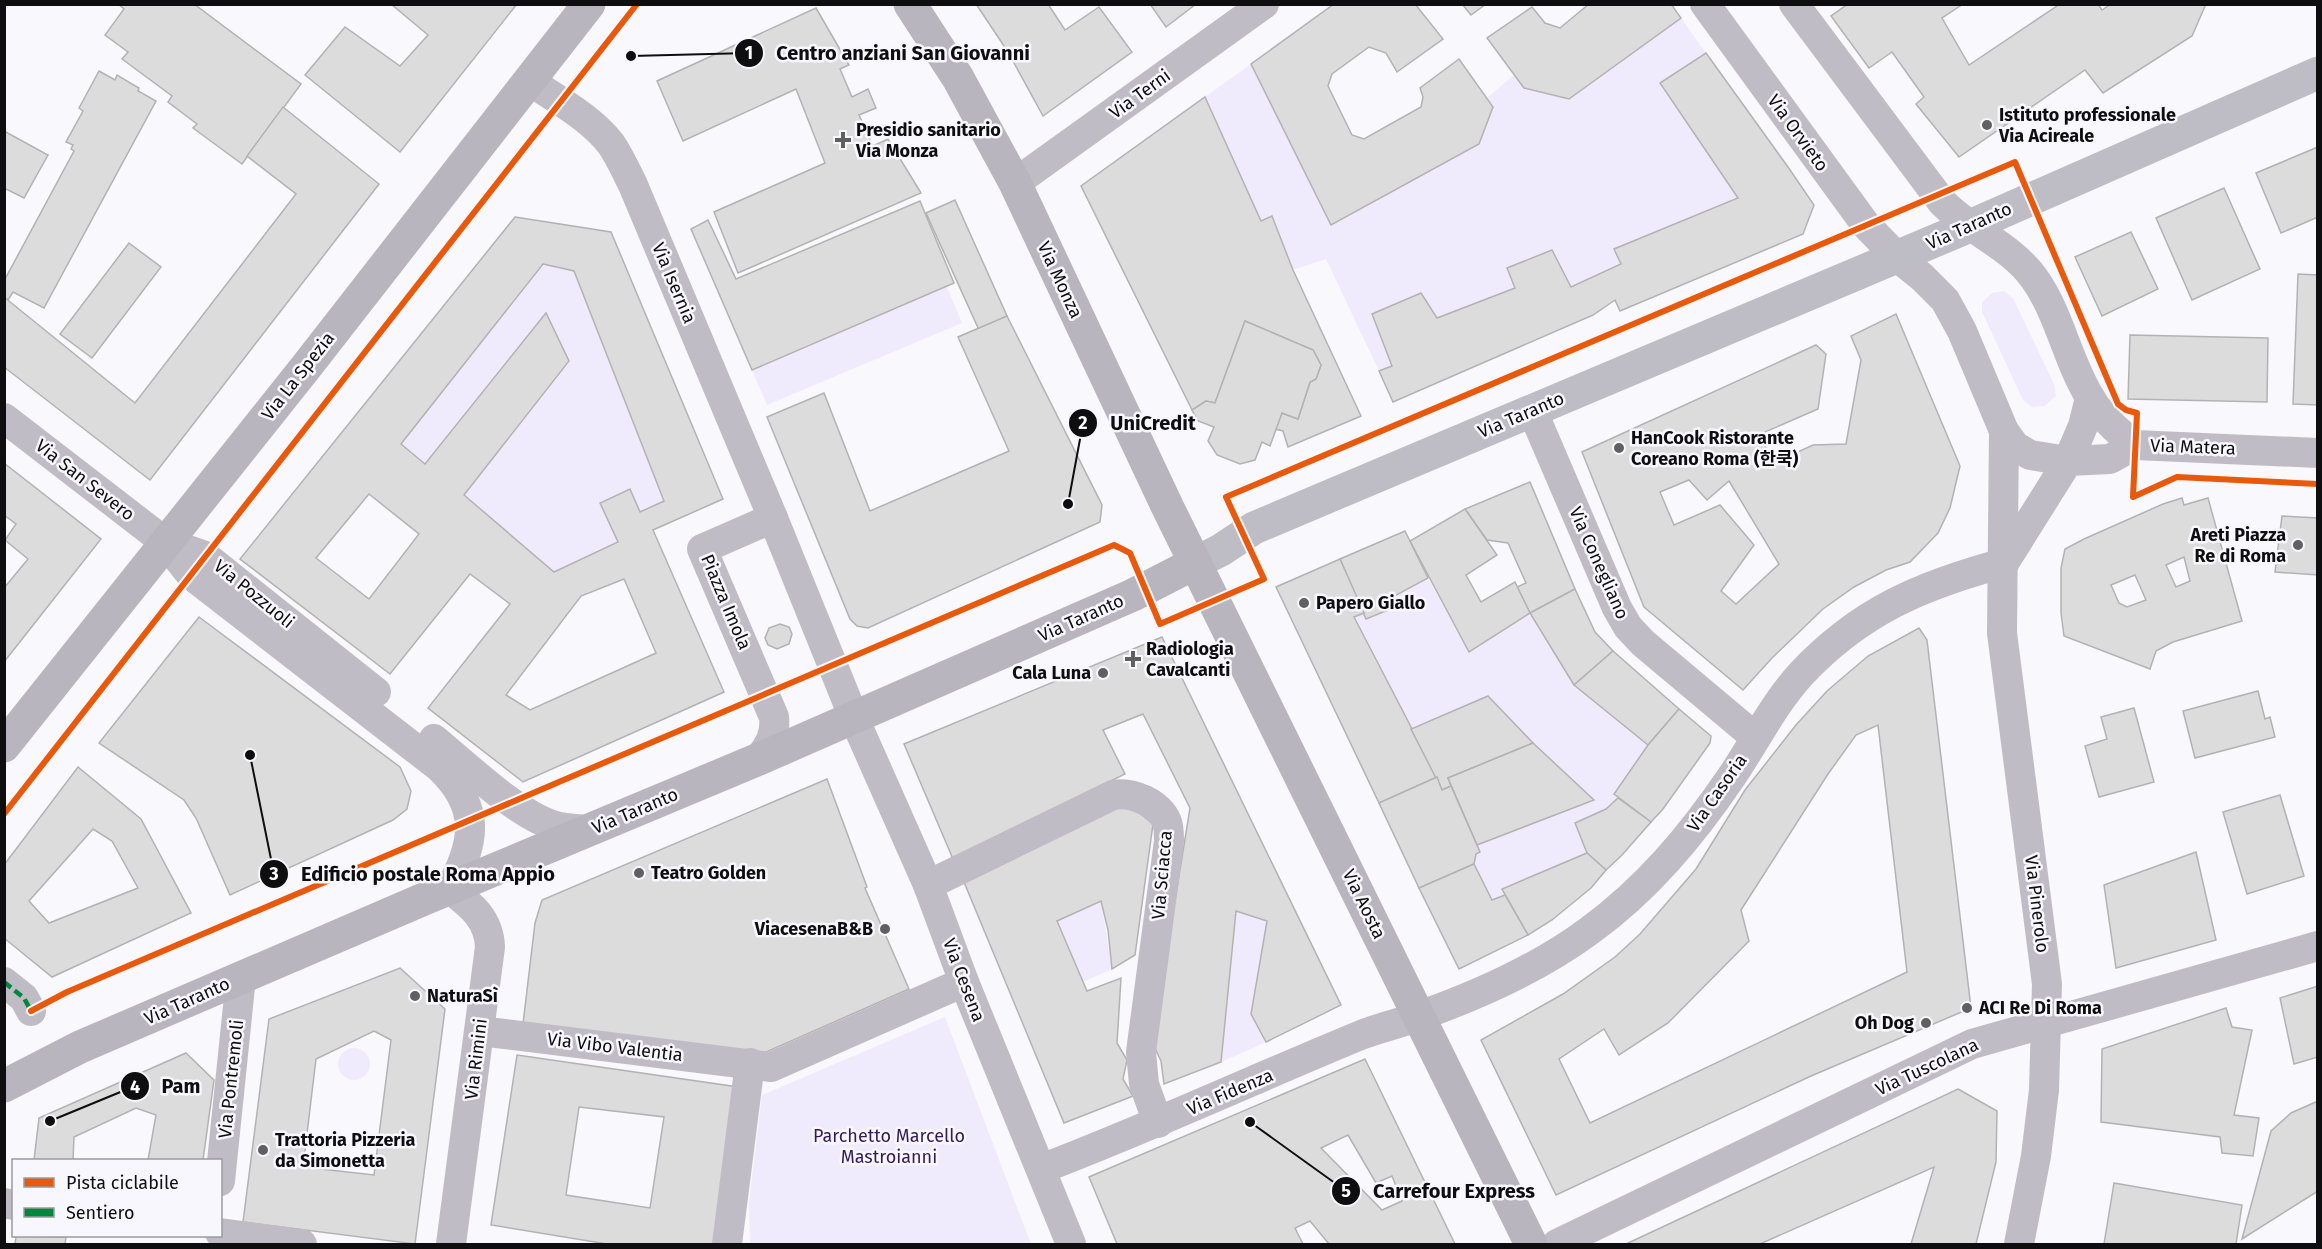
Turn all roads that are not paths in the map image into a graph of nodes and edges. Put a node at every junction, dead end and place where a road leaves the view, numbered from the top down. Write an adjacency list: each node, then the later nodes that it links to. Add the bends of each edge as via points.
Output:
1 (589, 4): 7 (main road, Via La Spezia)
2 (910, 4): 8 (main road, Via Monza, via 958,78)
3 (1264, 4): 8 (street, Via Terni)
4 (1705, 4): 10 (street, Via Orvieto, via 1857,214)
5 (1794, 4): 9 (street, via 1936,196)
6 (2318, 73): 9 (main road, Via Taranto)
7 (530, 81): 18 (street, Via Isernia, via 593,125 621,160); 19 (main road, Via La Spezia)
8 (1015, 183): 20 (main road, Via Monza)
9 (1970, 226): 10 (main road, Via Taranto); 11 (street, Via Matera, via 2010,253 2036,281)
10 (1897, 257): 12 (main road, Via Taranto); 14 (street, Via Orvieto, via 1922,276 1950,308)
11 (2090, 398): 15 (street, Via Matera); 17 (street)
12 (1532, 410): 20 (main road, Via Taranto, via 1254,528); 23 (street, Via Conegliano, via 1628,627)
13 (4, 418): 19 (street, Via San Severo)
14 (2004, 431): 17 (street, via 2020,450); 21 (street, Via Pinerolo)
15 (2135, 445): 16 (street, Via Matera); 17 (street, via 2110,459)
16 (2318, 453)
17 (2068, 461): 21 (street)
18 (773, 518): 22 (street); 25 (street, Piazza Imola, via 702,549 774,717 772,741)
19 (165, 542): 24 (main road, Via La Spezia); 26 (street, Via Pozzuoli, via 205,556 513,802 553,825); 28 (street, Via Pozzuoli, via 191,574 446,773 466,803 471,821 467,852)
20 (1195, 563): 22 (main road, Via Taranto, via 1134,595); 34 (main road, Via Aosta)
21 (2004, 563): 23 (street, Via Casoria, via 1940,581 1904,596 1863,621 1800,676); 35 (street, Via Pinerolo, via 2002,633 2048,984)
22 (854, 718): 25 (main road, Via Taranto); 27 (street, Via Cesena)
23 (1755, 737): 34 (street, Via Casoria, via 1694,829 1648,881 1608,917 1533,967)
24 (4, 746)
25 (759, 759): 26 (main road, Via Taranto)
26 (590, 830): 28 (main road, Via Taranto)
27 (928, 885): 32 (street, Via Cesena); 40 (street, Via Sciacca, via 1113,795 1138,796 1159,811 1166,820 1169,841 1141,1052 1144,1084)
28 (450, 889): 30 (main road, Via Taranto); 36 (street, Via Rimini, via 476,911 489,935)
29 (2318, 946): 35 (street, Via Tuscolana)
30 (241, 977): 38 (main road, Via Taranto, via 80,1047); 41 (street, Via Pontremoli)
31 (4, 982): 33 (street, via 24,998)
32 (964, 982): 37 (street, Via Vibo Valentia, via 771,1067); 42 (street, Via Cesena)
33 (31, 1011)
34 (1419, 1016): 40 (street, Via Fidenza, via 1364,1034); 48 (main road, Via Aosta)
35 (2047, 1024): 49 (street, Via Tuscolana, via 1972,1044); 50 (street, Via Pinerolo, via 2036,1156)
36 (480, 1031): 37 (street, Via Vibo Valentia); 45 (street, Via Rimini)
37 (750, 1064): 46 (street)
38 (5, 1086): 39 (main road)
39 (4, 1092)
40 (1158, 1123): 42 (street, Via Fidenza)
41 (222, 1162)
42 (1041, 1169): 47 (street, Via Cesena)
43 (222, 1233): 44 (street)
44 (302, 1245)
45 (451, 1245)
46 (728, 1245)
47 (1071, 1245)
48 (1531, 1245)
49 (1557, 1245)
50 (2019, 1245)

